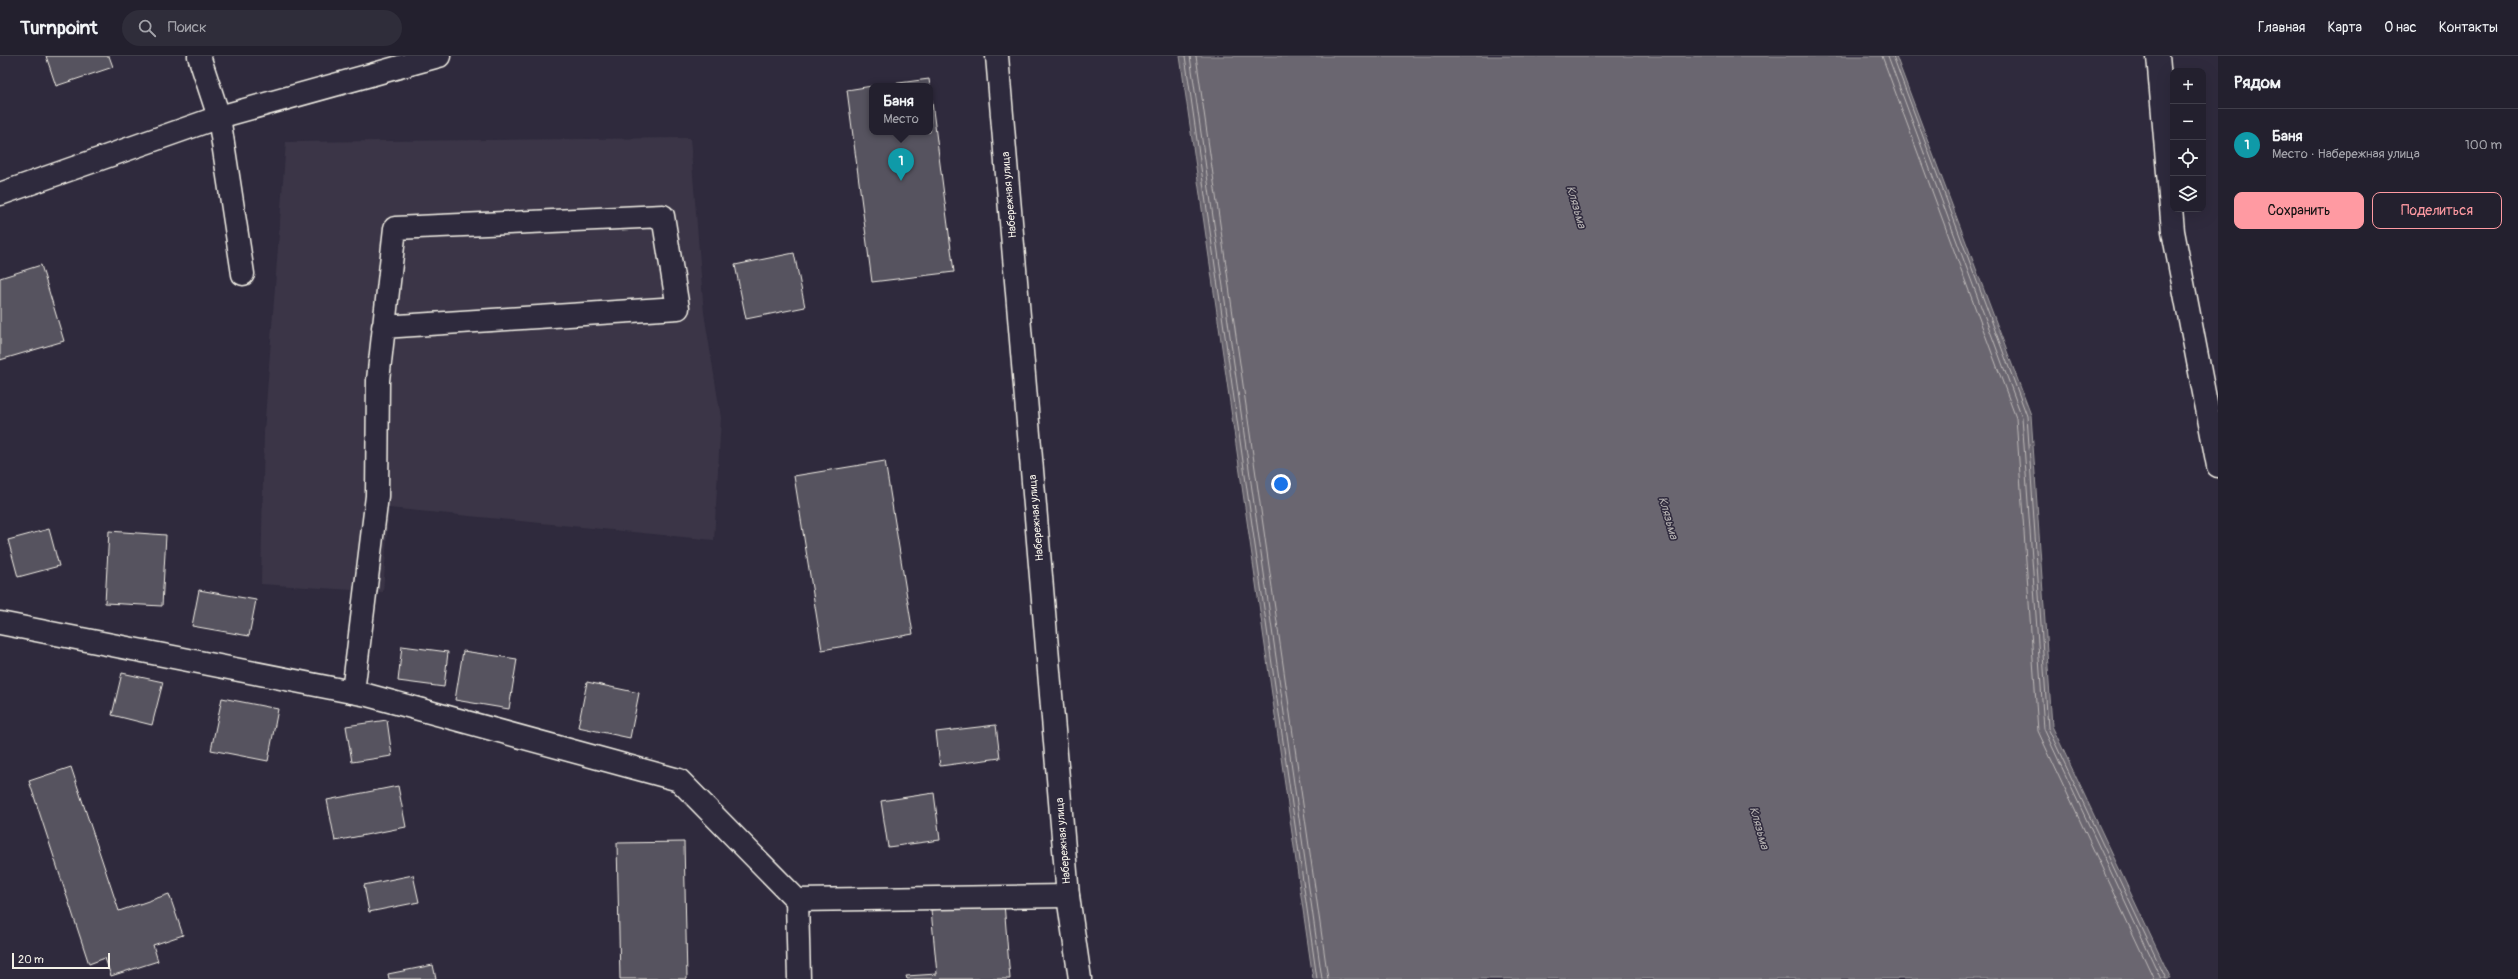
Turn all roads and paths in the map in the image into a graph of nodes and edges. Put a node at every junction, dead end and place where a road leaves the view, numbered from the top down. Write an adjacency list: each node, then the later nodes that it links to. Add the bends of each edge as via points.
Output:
1 (199, 56): 5 (street)
2 (439, 56): 5 (street)
3 (997, 56): 12 (street, Набережная улица)
4 (2158, 56): 9 (street, via 2173,231)
5 (219, 117): 6 (street); 7 (street)
6 (0, 194)
7 (243, 274)
8 (383, 327): 8 (street, via 394,228 663,216 678,308); 11 (street, via 378,380 377,496)
9 (2218, 466)
10 (0, 623): 11 (street)
11 (353, 692): 13 (street, via 679,780)
12 (1068, 896): 13 (street); 15 (street, Набережная улица)
13 (797, 900): 14 (street)
14 (799, 979)
15 (1080, 979)

